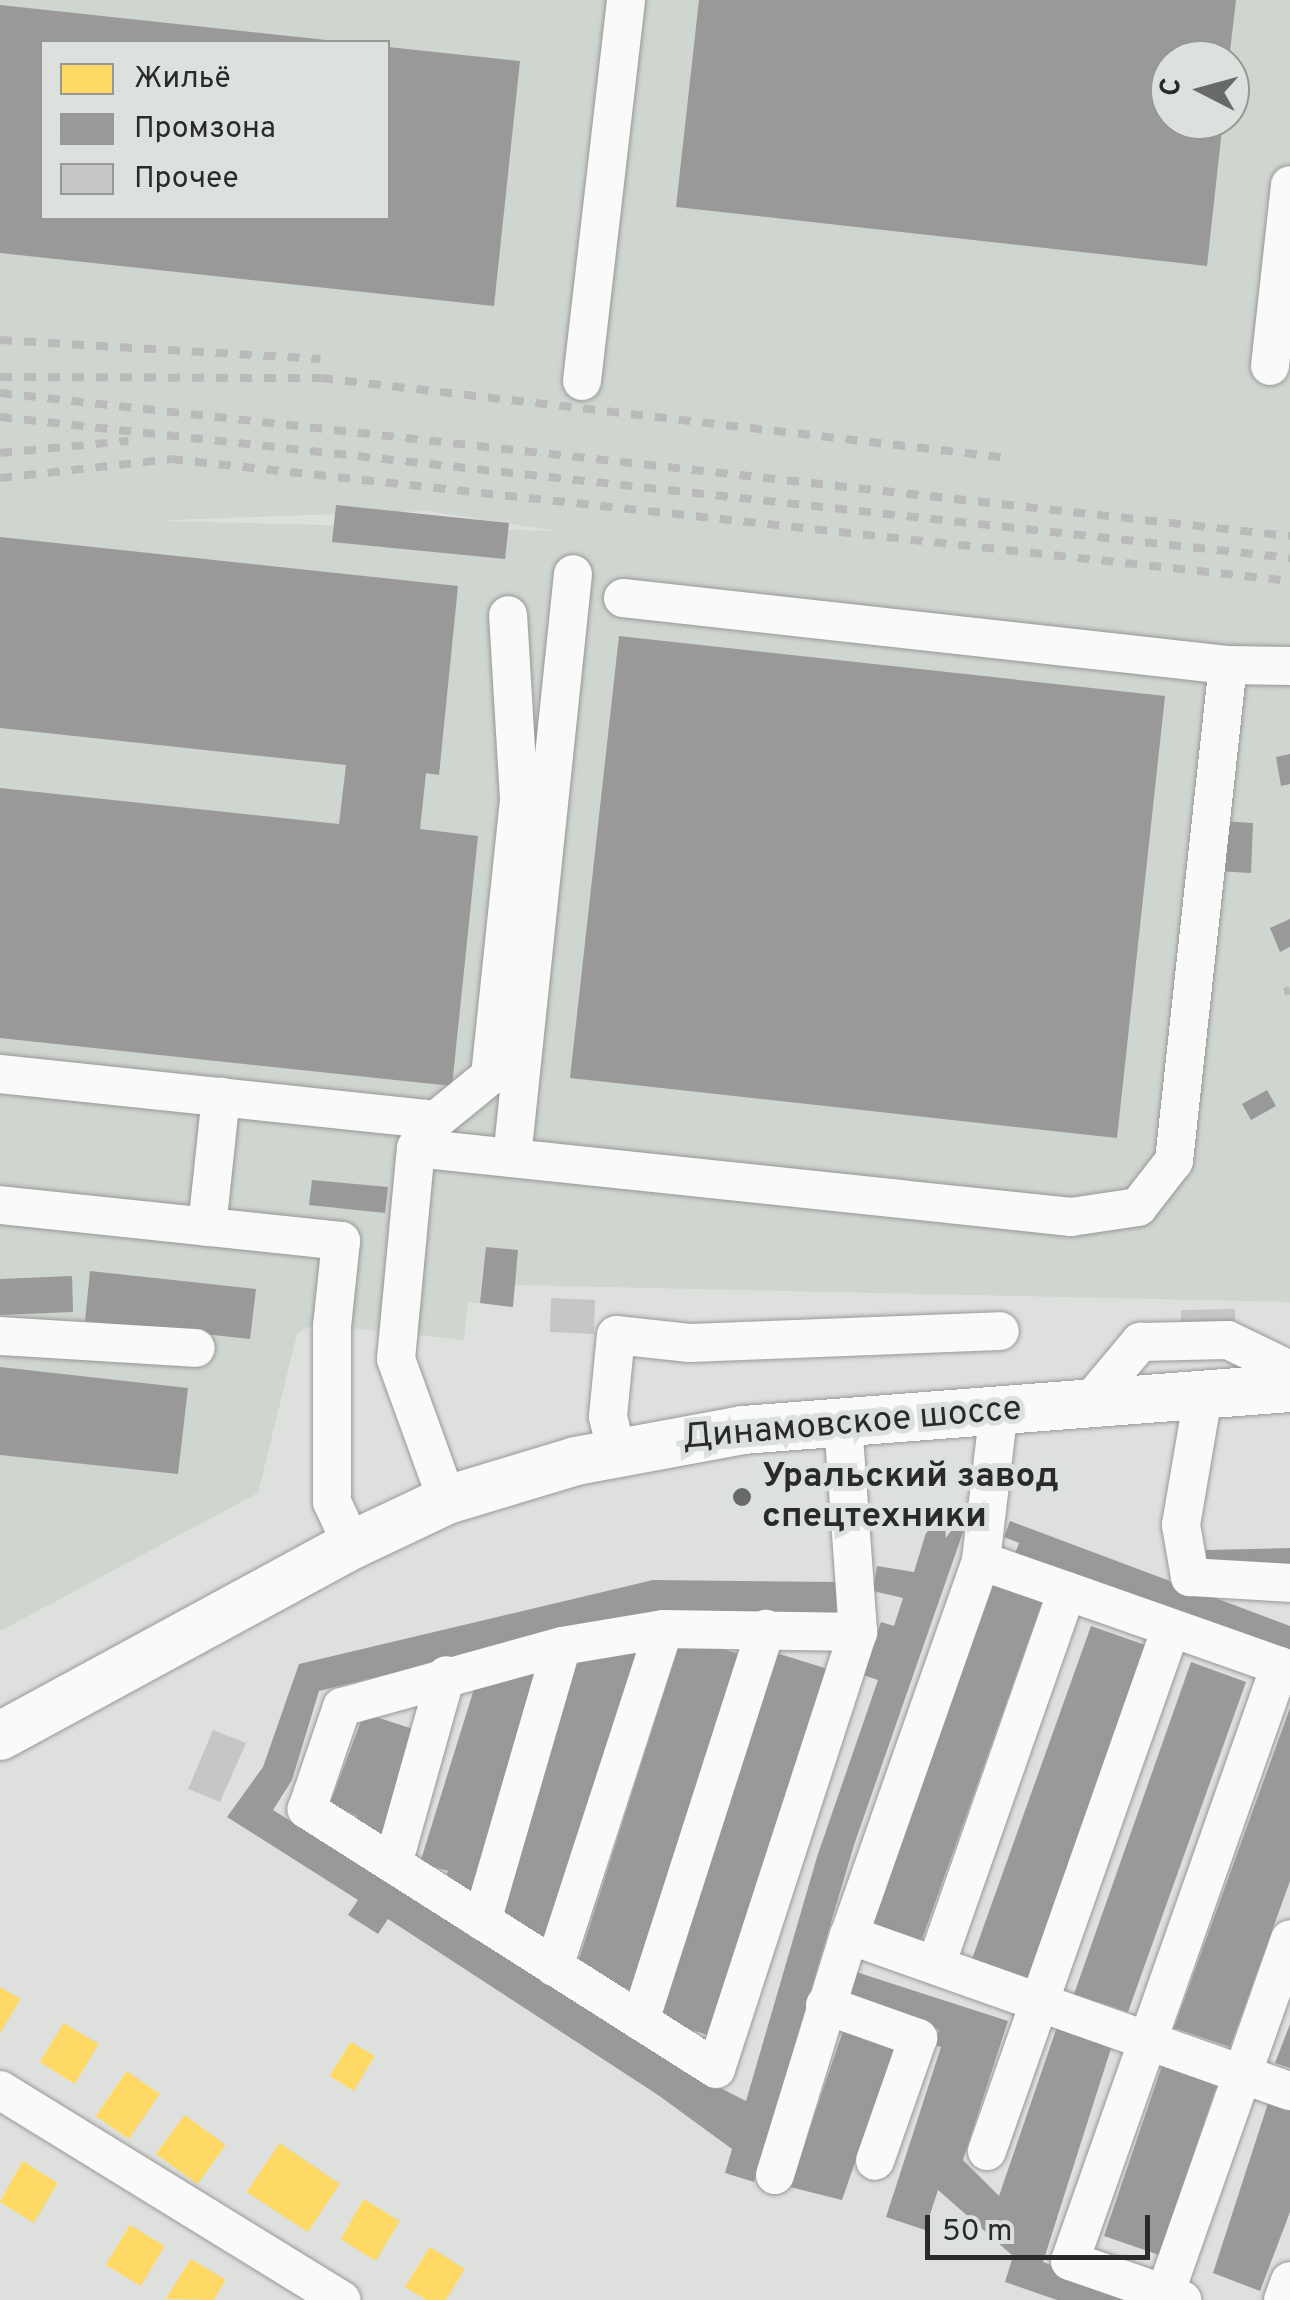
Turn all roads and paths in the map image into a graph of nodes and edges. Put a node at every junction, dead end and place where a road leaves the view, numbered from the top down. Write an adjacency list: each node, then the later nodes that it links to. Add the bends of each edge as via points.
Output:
1 (626, 0): 4 (street)
2 (1290, 185): 3 (street)
3 (1270, 366)
4 (582, 381)
5 (574, 574): 12 (street)
6 (623, 598): 8 (street)
7 (508, 616): 11 (street, via 519,800 490,1076 436,1120)
8 (1228, 664): 9 (street); 12 (street, via 1174,1161 1138,1207 1072,1216)
9 (1290, 666)
10 (0, 1074): 11 (street)
11 (220, 1098): 14 (street)
12 (512, 1158): 25 (street, via 416,1148 396,1359)
13 (0, 1205): 14 (street)
14 (207, 1226): 26 (street, via 341,1241 332,1326 332,1502)
15 (1000, 1331): 24 (street, via 690,1343 616,1335 608,1416)
16 (0, 1336): 17 (street)
17 (196, 1348)
18 (1290, 1370): 21 (street, via 1228,1340 1140,1342)
19 (1290, 1388): 20 (main road, Динамовское шоссе)
20 (1202, 1396): 21 (main road, Динамовское шоссе); 28 (street, via 1181,1525 1190,1577)
21 (1089, 1403): 22 (main road, Динамовское шоссе)
22 (999, 1409): 23 (main road, Динамовское шоссе); 27 (street)
23 (843, 1422): 24 (main road, Динамовское шоссе, via 692,1437); 33 (street)
24 (617, 1453): 25 (main road, Динамовское шоссе)
25 (448, 1500): 26 (main road, Динамовское шоссе)
26 (352, 1545): 37 (main road, Динамовское шоссе)
27 (982, 1560): 29 (street); 40 (street)
28 (1290, 1583)
29 (1067, 1592): 30 (street); 43 (street)
30 (1171, 1628): 35 (street); 44 (street)
31 (664, 1629): 32 (street); 34 (street); 42 (street)
32 (766, 1630): 33 (street); 46 (street)
33 (858, 1632): 46 (street, via 716,2069)
34 (562, 1646): 36 (street); 39 (street)
35 (1285, 1668): 47 (street)
36 (446, 1675): 38 (street); 38 (street, via 342,1707 307,1809)
37 (0, 1736)
38 (392, 1864): 39 (street)
39 (482, 1922): 42 (street)
40 (850, 1935): 43 (street); 45 (street)
41 (1290, 1938): 48 (street)
42 (554, 1966): 46 (street)
43 (936, 1966): 44 (street)
44 (1040, 2002): 47 (street); 51 (street)
45 (825, 2005): 52 (street, via 918,2038); 53 (street)
46 (640, 2021)
47 (1148, 2040): 48 (street); 55 (street, via 1070,2261)
48 (1242, 2074): 50 (street); 55 (street)
49 (0, 2090): 56 (street)
50 (1290, 2091)
51 (987, 2151)
52 (874, 2161)
53 (776, 2175)
54 (1290, 2281): 57 (street)
55 (1173, 2297)
56 (342, 2300)
57 (1284, 2300)

